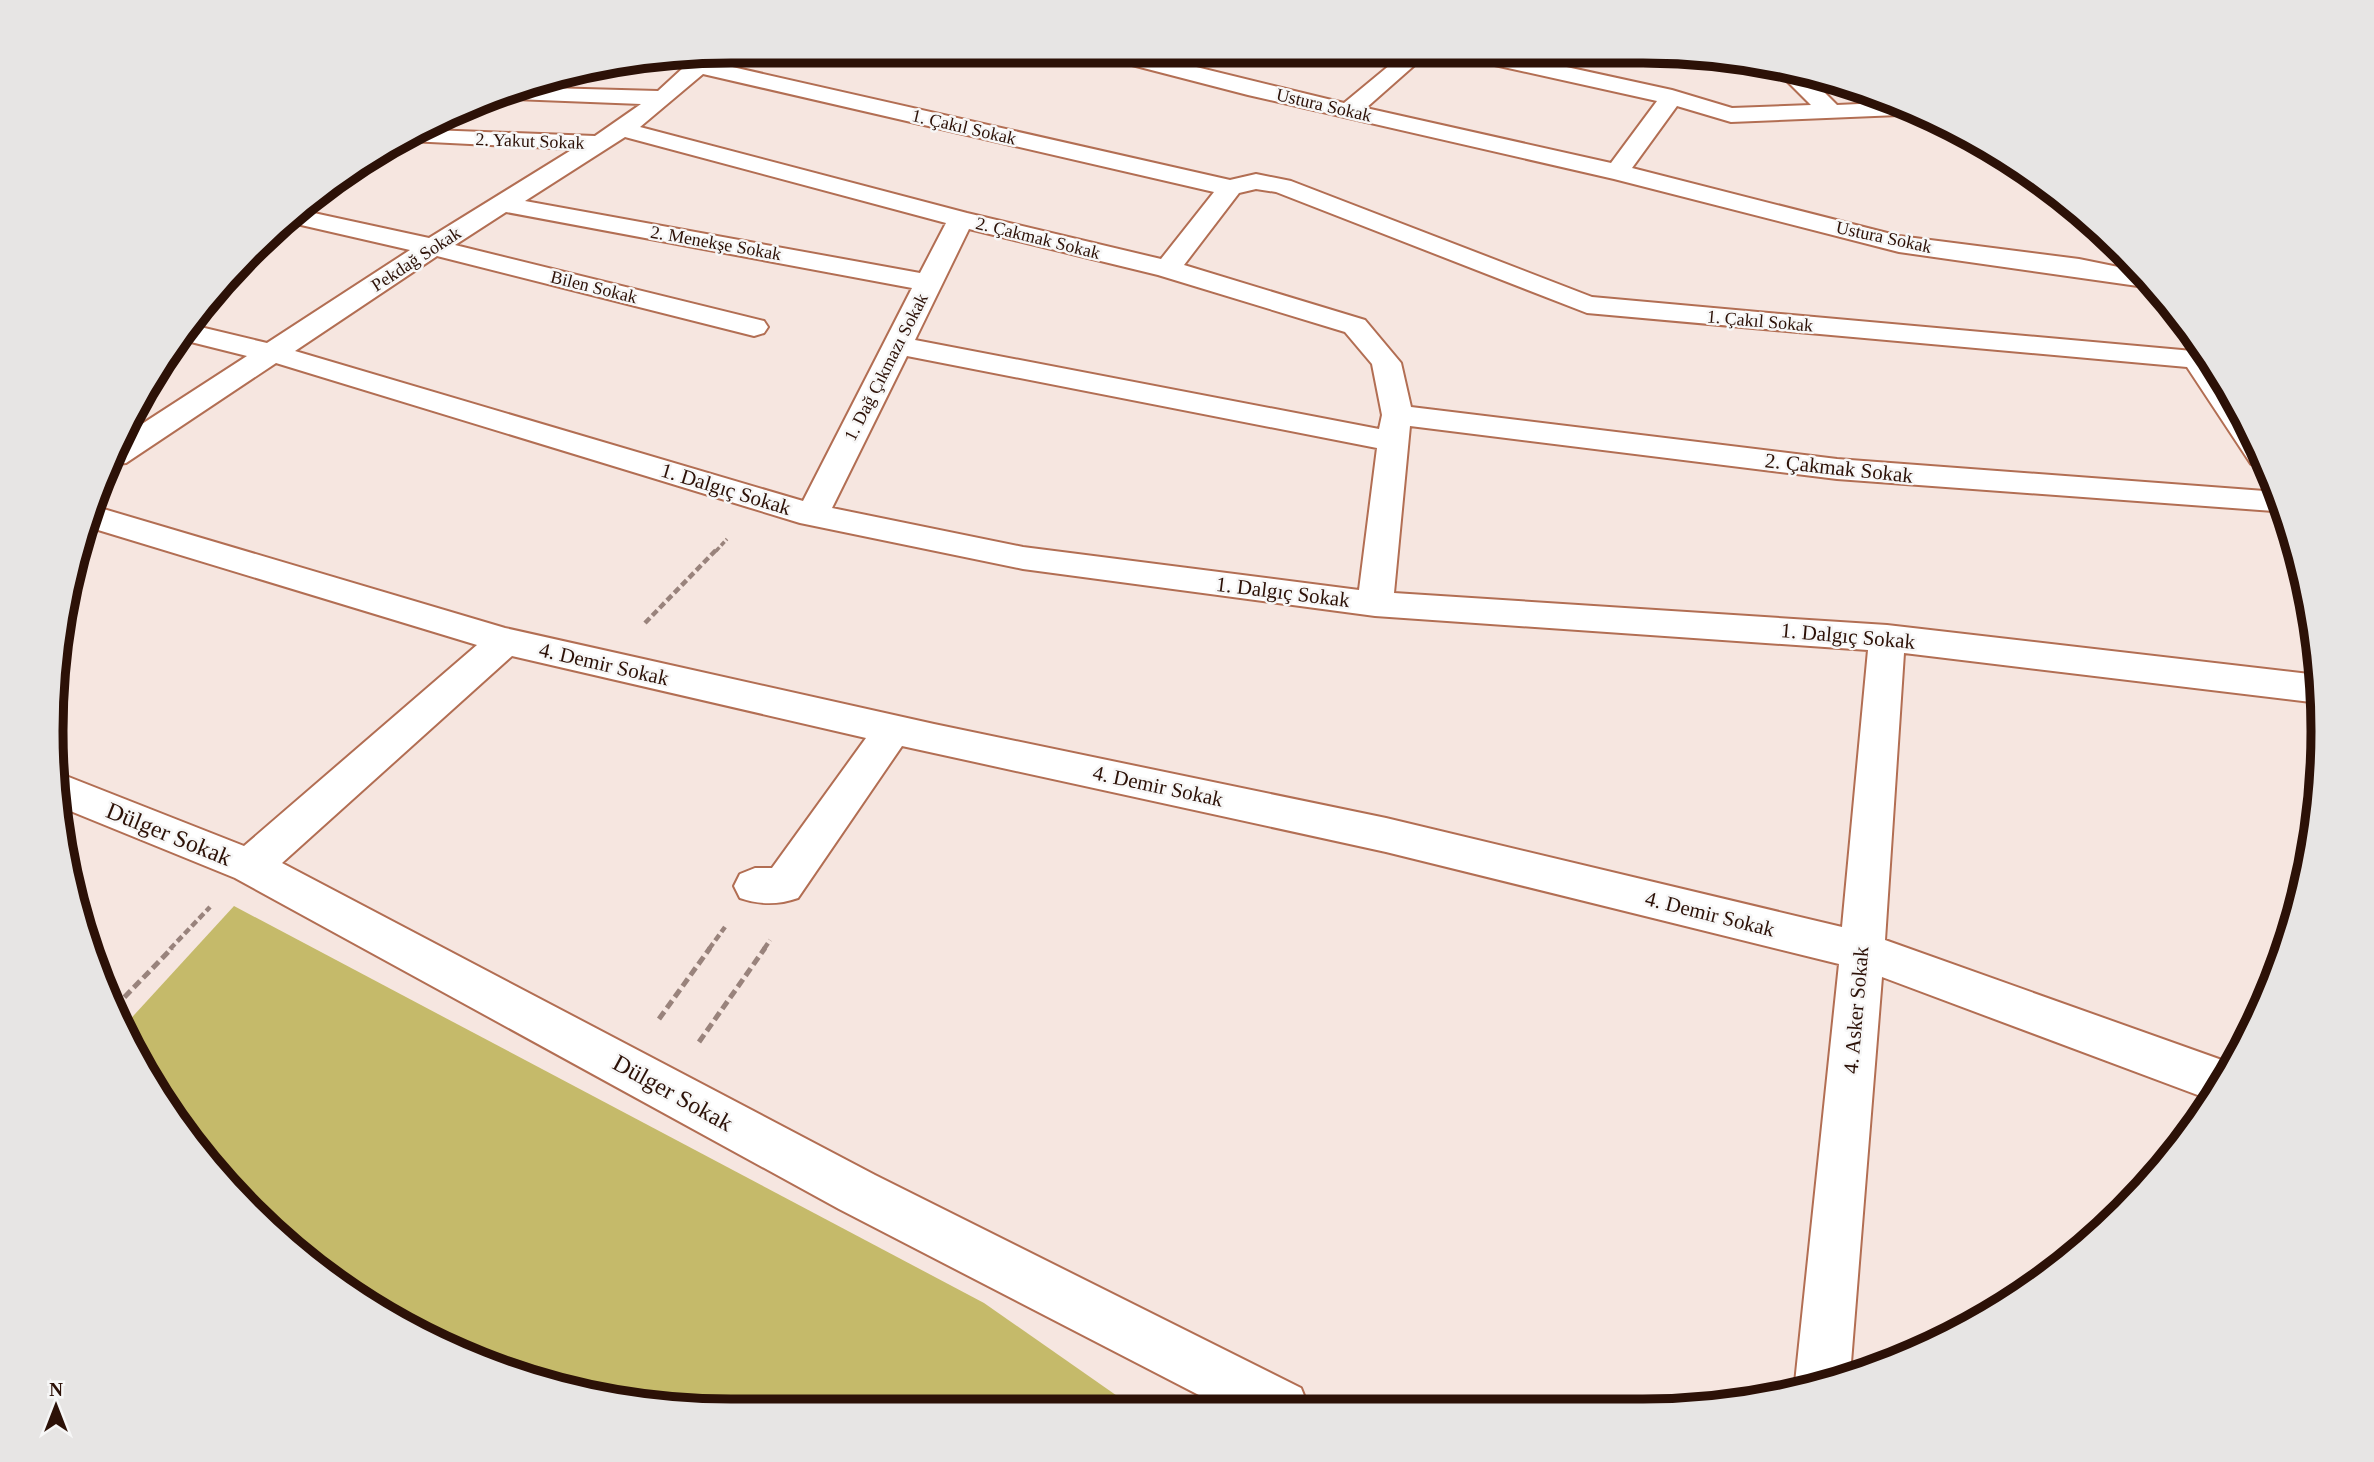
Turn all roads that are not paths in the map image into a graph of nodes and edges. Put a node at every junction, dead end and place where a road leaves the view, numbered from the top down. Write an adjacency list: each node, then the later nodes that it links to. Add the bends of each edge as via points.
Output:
1 (718, 63): 16 (street, 1. Çakıl Sokak)
2 (1154, 63): 10 (street, Ustura Sokak)
3 (1405, 63): 10 (street)
4 (1517, 63): 8 (street)
5 (701, 64): 9 (street, Pekdağ Sokak)
6 (1802, 83): 12 (street)
7 (528, 95): 9 (street)
8 (1672, 97): 12 (street, via 1731,116); 15 (street)
9 (664, 98): 13 (street, Pekdağ Sokak)
10 (1349, 110): 15 (street, Ustura Sokak)
11 (1889, 110): 12 (street)
12 (1832, 113)
13 (611, 136): 14 (street, 2. Yakut Sokak); 17 (street, Pekdağ Sokak); 19 (street, 2. Çakmak Sokak)
14 (426, 137)
15 (1617, 172): 22 (street, Ustura Sokak, via 1899,244)
16 (1230, 188): 21 (street); 28 (street, 1. Çakıl Sokak, via 1256,181 1282,186 1587,305 2196,359)
17 (502, 204): 20 (street, Pekdağ Sokak); 23 (street, 2. Menekşe Sokak)
18 (304, 218): 20 (street, Bilen Sokak)
19 (961, 219): 21 (street, 2. Çakmak Sokak); 23 (street, 1. Dağ Çıkmazı Sokak)
20 (433, 247): 24 (street, Bilen Sokak); 27 (street, Pekdağ Sokak)
21 (1167, 269): 29 (street, 2. Çakmak Sokak, via 1355,326 1386,363)
22 (2133, 278)
23 (929, 282): 26 (street, 1. Dağ Çıkmazı Sokak)
24 (754, 327)
25 (194, 334): 27 (street, 1. Dalgıç Sokak)
26 (897, 345): 29 (street, 2. Çakmak Sokak); 32 (street, 1. Dağ Çıkmazı Sokak)
27 (272, 353): 30 (street, Pekdağ Sokak); 32 (street, 1. Dalgıç Sokak)
28 (2223, 400)
29 (1394, 428): 31 (street, 2. Çakmak Sokak, via 1837,470); 34 (street, 2. Çakmak Sokak)
30 (127, 448)
31 (2271, 502)
32 (812, 515): 34 (street, 1. Dalgıç Sokak, via 1023,558)
33 (97, 518): 36 (street, 4. Demir Sokak)
34 (1375, 604): 35 (street, 1. Dalgıç Sokak)
35 (1887, 638): 37 (street, 1. Dalgıç Sokak); 42 (street, 4. Asker Sokak)
36 (505, 641): 38 (street, 4. Demir Sokak); 40 (street)
37 (2310, 688)
38 (893, 729): 41 (street); 42 (street, 4. Demir Sokak, via 1386,835)
39 (66, 792): 40 (street, Dülger Sokak)
40 (250, 866): 45 (street, Dülger Sokak, via 666,1090)
41 (778, 892)
42 (1862, 951): 43 (street, 4. Demir Sokak); 44 (street, 4. Asker Sokak)
43 (2213, 1079)
44 (1823, 1374)
45 (1264, 1399)

